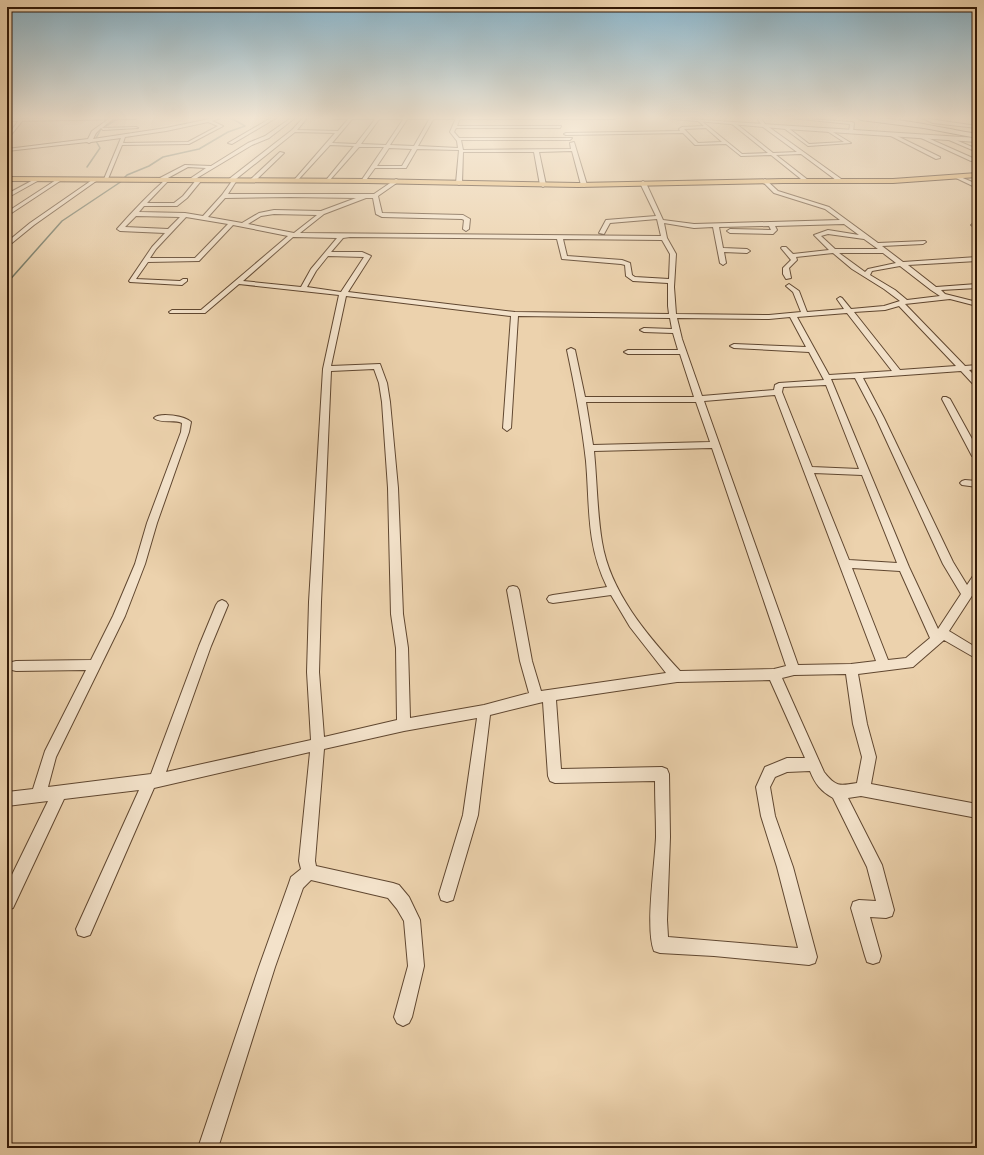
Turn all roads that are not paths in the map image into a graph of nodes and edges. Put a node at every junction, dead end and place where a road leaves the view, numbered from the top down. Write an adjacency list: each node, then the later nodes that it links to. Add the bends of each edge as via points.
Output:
1 (110, 172): 20 (street)
2 (176, 172): 21 (street)
3 (203, 172): 22 (street)
4 (242, 172): 24 (street)
5 (262, 172): 25 (street)
6 (304, 172): 26 (street)
7 (335, 172): 27 (street)
8 (370, 172): 28 (street)
9 (460, 172): 33 (street)
10 (540, 172): 35 (street)
11 (580, 172): 36 (street)
12 (795, 172): 31 (street)
13 (828, 172): 32 (street)
14 (977, 176): 15 (main road)
15 (958, 177): 32 (main road); 37 (street)
16 (7, 179): 17 (main road)
17 (39, 179): 18 (main road); 38 (street)
18 (62, 179): 19 (main road); 43 (street)
19 (97, 179): 20 (main road); 63 (street, via 32,224)
20 (106, 180): 21 (main road)
21 (163, 180): 22 (main road); 42 (street)
22 (190, 180): 23 (main road)
23 (200, 180): 24 (main road); 42 (street, via 175,205)
24 (233, 180): 25 (main road); 39 (street)
25 (254, 180): 26 (main road)
26 (297, 180): 27 (main road)
27 (329, 180): 28 (main road)
28 (364, 181): 29 (main road)
29 (396, 181): 33 (main road); 41 (street)
30 (765, 181): 31 (main road); 34 (main road); 50 (street, via 776,192 827,208)
31 (806, 181): 32 (main road)
32 (842, 182)
33 (459, 183): 35 (main road)
34 (643, 183): 36 (main road); 49 (street)
35 (543, 185): 36 (main road)
36 (584, 185)
37 (977, 186)
38 (7, 196)
39 (224, 196): 40 (street); 48 (street)
40 (365, 196): 41 (street); 44 (street)
41 (375, 196): 54 (street, via 379,214 464,217 467,219)
42 (142, 204): 46 (street)
43 (10, 210): 45 (street)
44 (322, 212): 52 (street, via 274,212 260,215); 57 (street)
45 (7, 214)
46 (136, 214): 47 (street); 55 (street, via 120,229)
47 (185, 215): 48 (street); 55 (street)
48 (205, 217): 51 (street)
49 (660, 219): 53 (street, via 694,226); 56 (street, via 608,221); 61 (street)
50 (845, 222): 53 (street); 60 (street)
51 (232, 223): 52 (street); 73 (street, via 197,260)
52 (243, 225): 57 (street)
53 (716, 227): 66 (street)
54 (466, 229)
55 (170, 230): 73 (street)
56 (602, 234)
57 (294, 235): 58 (street); 80 (street)
58 (341, 236): 59 (street, via 377,234); 70 (street)
59 (560, 237): 61 (street); 79 (street, via 564,258 622,262 628,264 629,276 633,279)
60 (865, 237): 64 (street); 68 (street, via 828,232 818,234)
61 (664, 238): 79 (street, via 673,254)
62 (923, 242): 64 (street)
63 (7, 245)
64 (876, 246): 67 (street)
65 (784, 248): 71 (street)
66 (720, 250): 69 (street); 74 (street)
67 (883, 250): 68 (street); 75 (street)
68 (836, 251): 71 (street); 76 (street, via 854,268)
69 (747, 252)
70 (328, 254): 83 (street, via 313,270); 85 (street, via 368,256)
71 (792, 256): 77 (street, via 794,260 786,268)
72 (977, 259): 75 (street)
73 (147, 260): 78 (street, via 132,281 182,283)
74 (722, 262)
75 (901, 264): 76 (street, via 870,270); 84 (street)
76 (868, 275): 88 (street, via 897,293)
77 (788, 278)
78 (185, 280)
79 (672, 281): 93 (street, via 671,306)
80 (236, 282): 83 (street); 91 (street, via 204,312)
81 (789, 286): 94 (street, via 796,291)
82 (977, 286): 84 (street)
83 (303, 289): 85 (street)
84 (934, 289): 86 (street)
85 (343, 294): 92 (street); 105 (street)
86 (950, 297): 88 (street); 89 (street)
87 (840, 299): 90 (street)
88 (903, 303): 90 (street, via 885,308); 104 (street)
89 (977, 304)
90 (850, 311): 94 (street); 106 (street)
91 (172, 312)
92 (515, 314): 93 (street); 115 (street)
93 (674, 315): 95 (street, via 743,318); 97 (street)
94 (805, 315): 95 (street)
95 (793, 316): 100 (street)
96 (644, 330): 97 (street)
97 (676, 331): 102 (street)
98 (734, 346): 100 (street)
99 (570, 350): 111 (street)
100 (812, 350): 108 (street)
101 (628, 352): 102 (street)
102 (683, 352): 112 (street)
103 (977, 367): 104 (street)
104 (962, 368): 106 (street); 109 (street)
105 (327, 369): 142 (street, via 377,366 383,383 393,488); 143 (street, via 313,672)
106 (898, 373): 107 (street)
107 (858, 376): 108 (street); 128 (street, via 948,564)
108 (828, 380): 110 (street, via 779,385); 120 (street)
109 (977, 383)
110 (778, 392): 112 (street); 119 (street)
111 (582, 399): 112 (street); 117 (street)
112 (700, 399): 116 (street)
113 (946, 399): 118 (street)
114 (158, 418): 133 (street, via 180,419 187,422 140,564)
115 (507, 428)
116 (716, 445): 117 (street); 137 (street)
117 (588, 448): 127 (street, via 597,544 601,562)
118 (977, 456)
119 (808, 470): 120 (street); 123 (street)
120 (865, 472): 124 (street)
121 (965, 483): 122 (street)
122 (977, 484)
123 (845, 564): 124 (street); 134 (street)
124 (904, 567): 131 (street)
125 (977, 579): 128 (street)
126 (513, 590): 140 (street, via 526,661)
127 (613, 590): 129 (street); 139 (street, via 645,641)
128 (968, 593): 131 (street)
129 (553, 599)
130 (222, 605): 145 (street)
131 (940, 636): 132 (street); 134 (street, via 909,663)
132 (977, 654)
133 (95, 665): 135 (street); 149 (street, via 50,756)
134 (884, 665): 136 (street)
135 (16, 666)
136 (851, 669): 137 (street); 146 (street, via 860,724 869,757)
137 (794, 670): 138 (street)
138 (774, 674): 139 (street); 144 (street)
139 (677, 677): 140 (street)
140 (543, 696): 141 (street); 144 (street, via 555,776 662,774 660,945 809,957 762,787 770,772 787,765)
141 (484, 711): 142 (street); 153 (street, via 472,806 460,852 450,876)
142 (404, 725): 143 (street)
143 (318, 745): 145 (street); 152 (street, via 307,860)
144 (813, 764): 148 (street, via 818,777 827,788)
145 (153, 781): 147 (street); 155 (street)
146 (861, 789): 148 (street); 151 (street)
147 (60, 792): 149 (street); 154 (street)
148 (838, 793): 156 (street, via 874,865 886,910 860,908)
149 (38, 795): 150 (street)
150 (7, 799)
151 (977, 811)
152 (309, 872): 157 (street, via 393,892 403,903 412,920 416,966); 158 (street, via 297,884)
153 (447, 894)
154 (7, 902)
155 (84, 929)
156 (873, 956)
157 (403, 1017)
158 (208, 1148)

